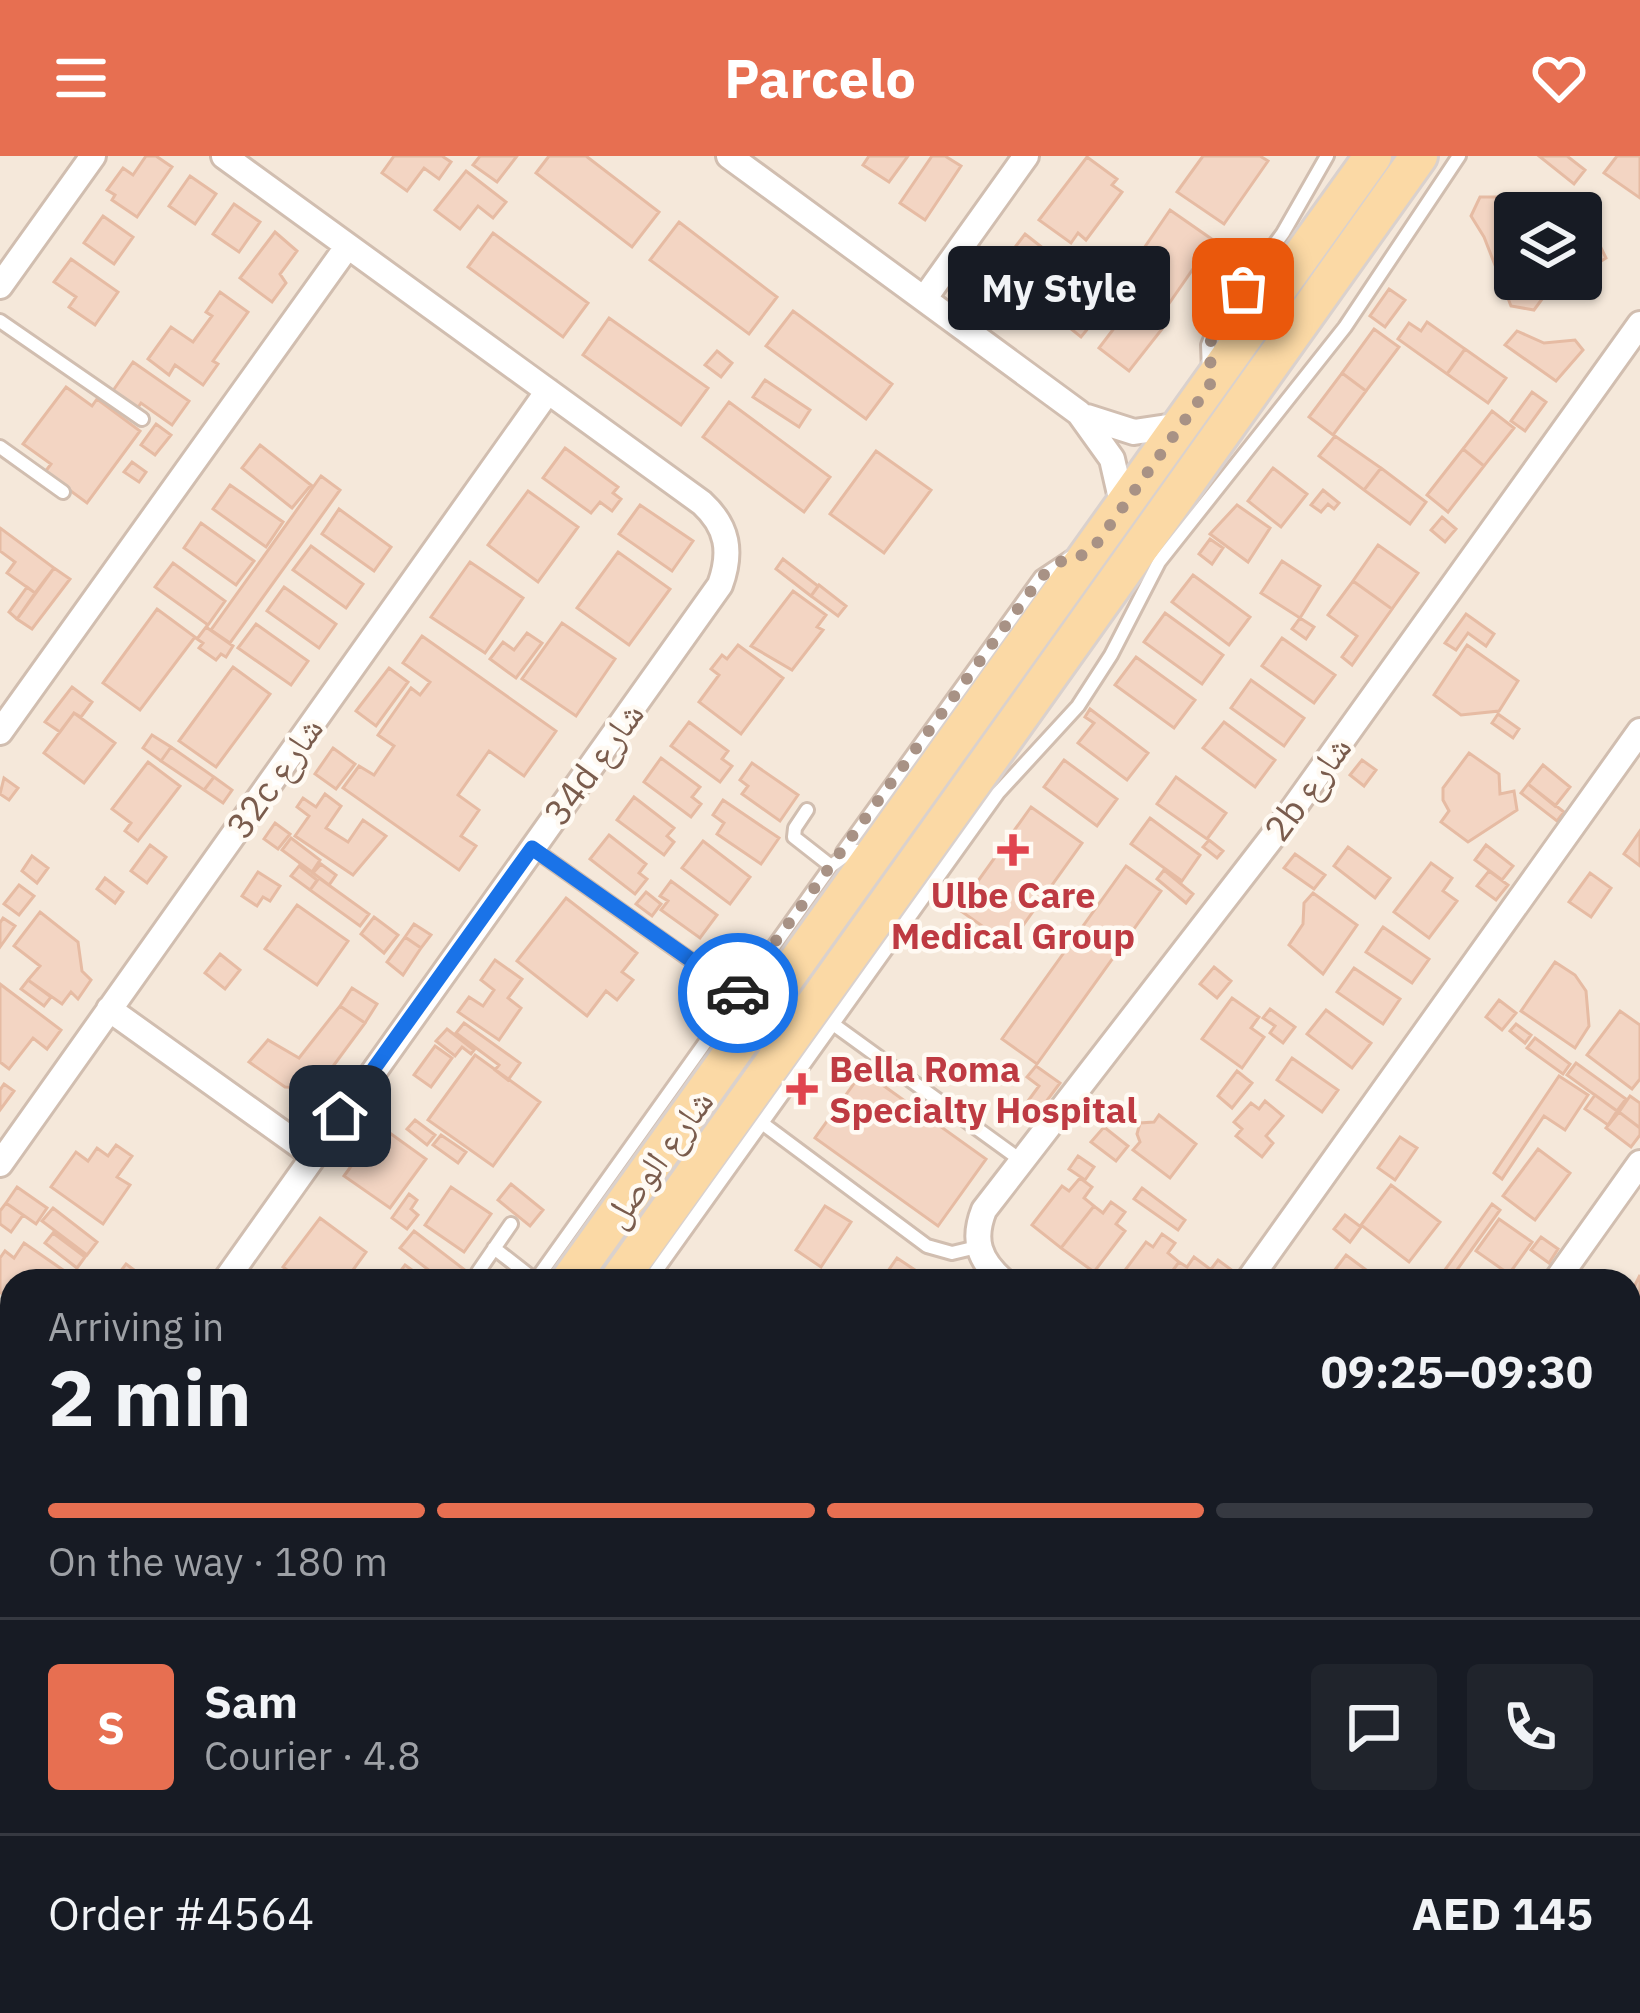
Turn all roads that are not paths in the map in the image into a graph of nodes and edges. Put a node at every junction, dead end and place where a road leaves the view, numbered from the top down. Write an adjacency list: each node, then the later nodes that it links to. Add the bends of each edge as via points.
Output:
1 (93, 156): 10 (street)
2 (224, 156): 9 (street)
3 (729, 156): 11 (street)
4 (1026, 156): 11 (street)
5 (1327, 156): 14 (lane, via 1211,335)
6 (1373, 156): 14 (main road, شارع الوصل)
7 (1419, 156): 14 (main road, شارع الوصل)
8 (1459, 156): 23 (lane, via 1345,327)
9 (346, 247): 15 (street); 24 (street)
10 (0, 286)
11 (925, 299): 16 (street)
12 (0, 322): 17 (lane)
13 (1640, 324): 35 (street, 2b شارع, via 1280,827)
14 (1231, 377): 18 (main road, شارع الوصل); 22 (main road, شارع الوصل)
15 (548, 391): 27 (street, 34d شارع, via 702,503 724,530 727,567); 30 (street, 32c شارع)
16 (1079, 413): 18 (street, via 1134,432); 21 (street, via 1112,459)
17 (142, 419)
18 (1181, 425): 21 (main road, شارع الوصل)
19 (0, 447): 20 (lane)
20 (63, 492)
21 (1123, 507): 28 (main road, شارع الوصل)
22 (1159, 521): 23 (main road); 32 (main road, شارع الوصل)
23 (1159, 562): 31 (lane, via 1078,706 998,793)
24 (0, 732)
25 (1637, 740): 49 (street)
26 (807, 810): 28 (lane, via 794,837)
27 (532, 848): 29 (lane); 34 (street, 34d شارع)
28 (848, 858): 29 (lane); 45 (main road, شارع الوصل)
29 (740, 995): 44 (lane)
30 (109, 1009): 34 (street); 37 (street, 32c شارع)
31 (833, 1024): 32 (lane); 35 (lane)
32 (786, 1067): 33 (lane); 46 (main road, شارع الوصل)
33 (762, 1123): 39 (lane, via 927,1246 952,1253); 47 (lane)
34 (313, 1154): 41 (street, 34d شارع)
35 (1019, 1159): 39 (street, 2b شارع, via 984,1210)
36 (1640, 1163): 50 (street)
37 (0, 1164)
38 (511, 1224): 40 (lane)
39 (977, 1247): 48 (street)
40 (494, 1248): 42 (lane); 43 (lane)
41 (233, 1269)
42 (480, 1269)
43 (520, 1269)
44 (544, 1269)
45 (577, 1269)
46 (627, 1269)
47 (658, 1269)
48 (991, 1269)
49 (1257, 1269)
50 (1565, 1269)

